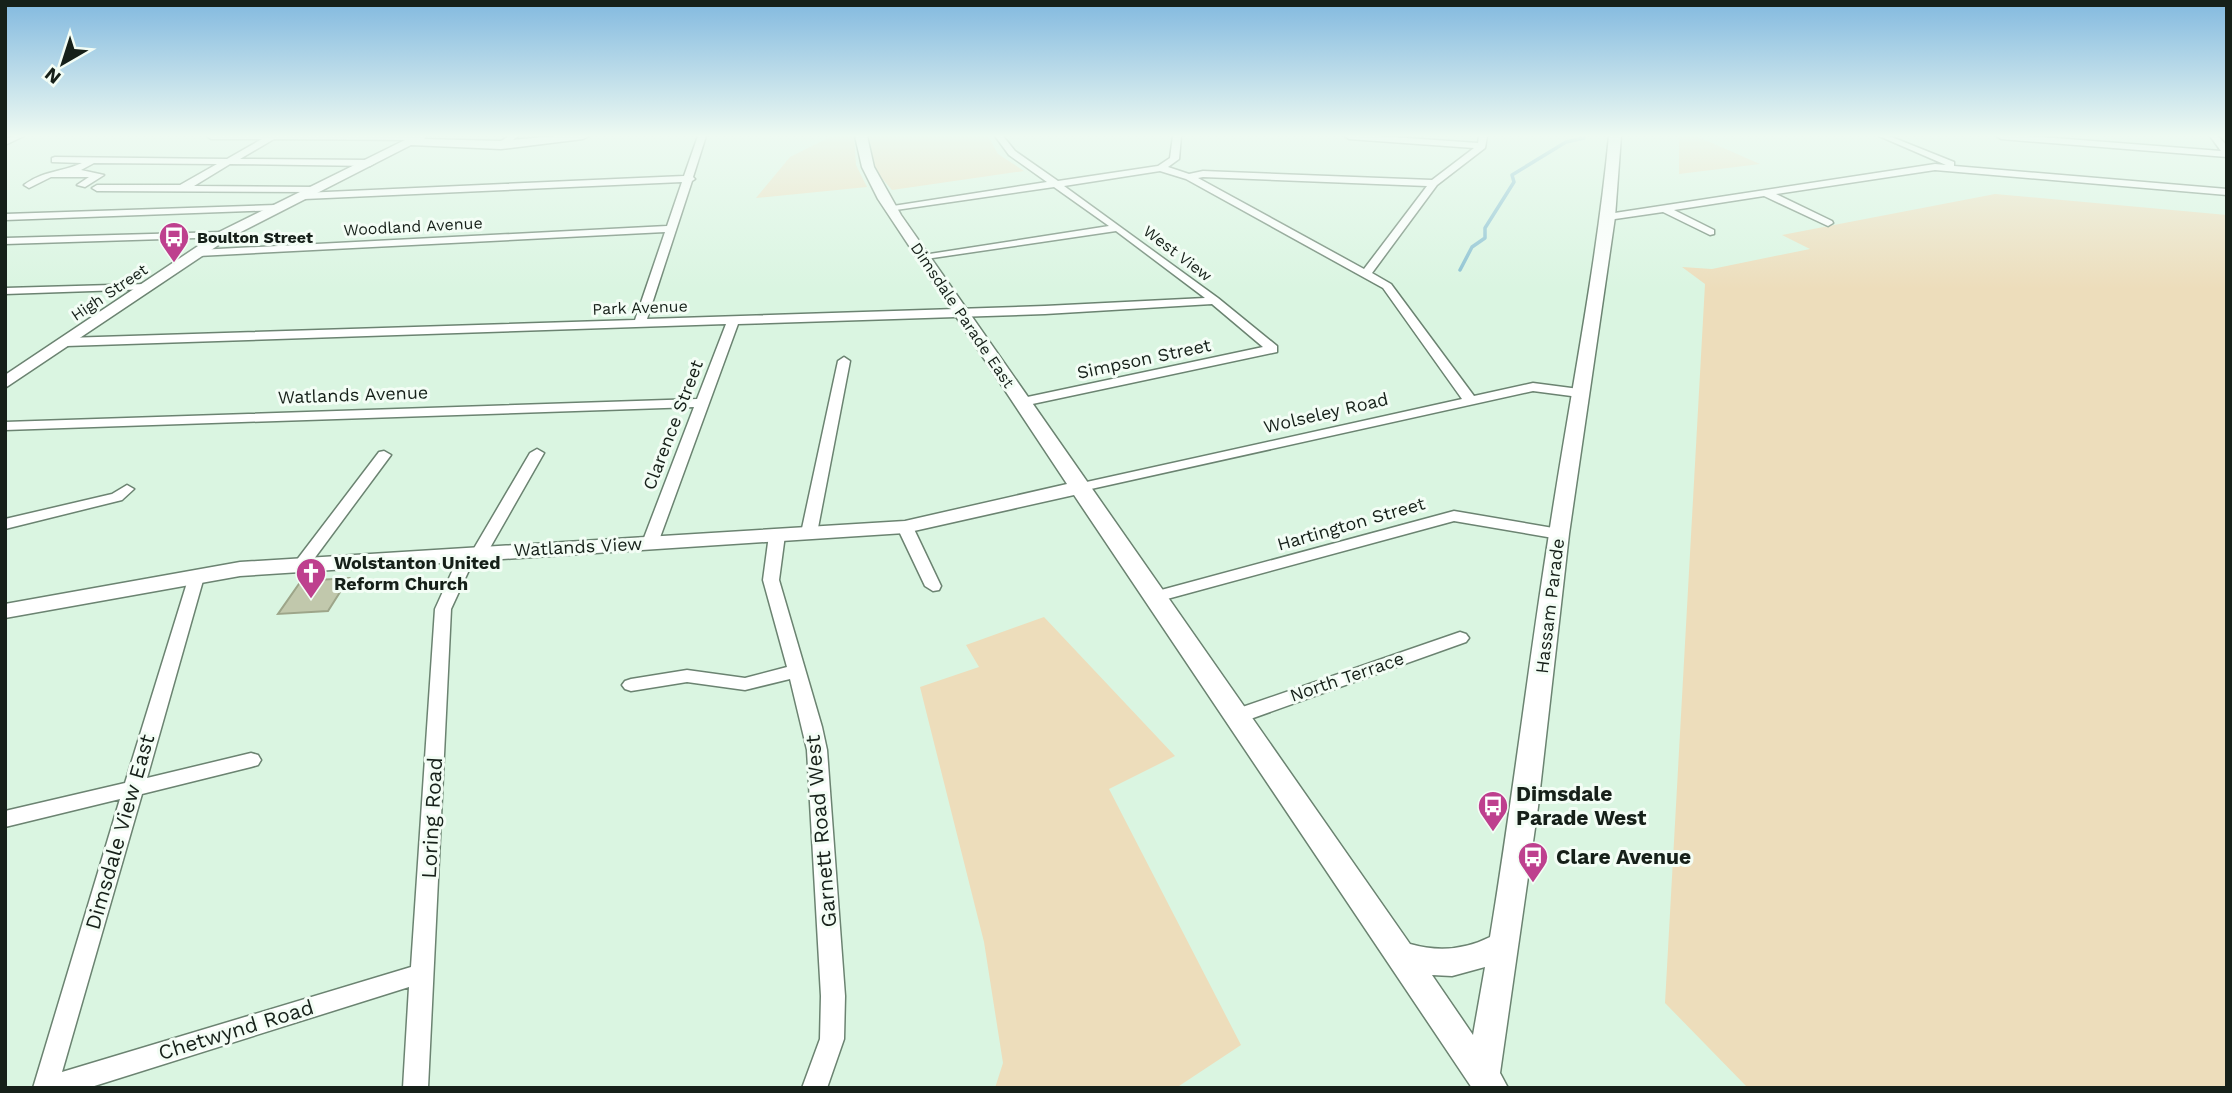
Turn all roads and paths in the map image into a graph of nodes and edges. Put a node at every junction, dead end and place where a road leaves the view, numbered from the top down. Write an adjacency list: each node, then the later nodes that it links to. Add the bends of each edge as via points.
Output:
1 (184, 187): 14 (street)
2 (322, 187): 16 (main road, High Street)
3 (473, 187): 16 (street)
4 (687, 187): 26 (street)
5 (879, 187): 19 (main road, Dimsdale Parade East)
6 (1054, 187): 19 (street)
7 (1062, 187): 25 (street, West View)
8 (1208, 187): 32 (street)
9 (1431, 187): 32 (street)
10 (1611, 187): 23 (main road, Hassam Parade)
11 (1805, 187): 17 (street)
12 (2173, 187): 15 (street)
13 (97, 188): 14 (street)
14 (181, 189): 16 (street); 21 (street)
15 (2227, 192)
16 (310, 193): 18 (main road, High Street)
17 (1766, 193): 20 (street); 24 (street)
18 (276, 208): 21 (street); 28 (main road, High Street)
19 (893, 209): 31 (main road, Dimsdale Parade East)
20 (1665, 209): 23 (street); 27 (street)
21 (141, 212): 22 (street)
22 (5, 216)
23 (1608, 217): 43 (main road, Hassam Parade)
24 (1828, 223)
25 (1118, 228): 31 (street); 35 (street, West View)
26 (672, 229): 30 (street, Woodland Avenue); 38 (street)
27 (1710, 232)
28 (224, 235): 29 (street); 30 (main road, High Street)
29 (5, 241)
30 (198, 253): 33 (main road, High Street)
31 (923, 258): 36 (main road, Dimsdale Parade East)
32 (1367, 273): 44 (street, via 1387,286)
33 (147, 287): 34 (street); 39 (main road, High Street)
34 (5, 291)
35 (1214, 300): 36 (street, Park Avenue); 40 (street, West View)
36 (961, 312): 37 (street, Park Avenue); 45 (main road, Dimsdale Parade East)
37 (733, 321): 38 (street, Park Avenue); 46 (street, Clarence Street)
38 (640, 323): 39 (street, Park Avenue)
39 (66, 342): 42 (main road, High Street)
40 (1273, 349): 45 (street, Simpson Street)
41 (844, 361): 54 (street)
42 (5, 383)
43 (1579, 393): 44 (street, Wolseley Road, via 1533,387); 55 (main road, Hassam Parade)
44 (1470, 400): 50 (street, Wolseley Road)
45 (1023, 402): 50 (main road, Dimsdale Parade East)
46 (702, 403): 47 (street, Watlands Avenue); 57 (street, Clarence Street)
47 (5, 426)
48 (537, 453): 58 (street, Loring Road)
49 (384, 455): 59 (street)
50 (1077, 480): 53 (main road, Watlands View); 62 (main road)
51 (127, 489): 52 (street, via 117,497)
52 (5, 524)
53 (905, 527): 54 (main road, Watlands View); 61 (street)
54 (810, 533): 56 (main road, Watlands View)
55 (1559, 534): 62 (street, Hartington Street, via 1454,516); 71 (main road, Hassam Parade)
56 (778, 535): 57 (main road, Watlands View); 65 (street, Garnett Road West, via 771,580)
57 (650, 543): 58 (main road, Watlands View)
58 (474, 554): 59 (main road, Watlands View); 73 (street, Loring Road, via 443,609)
59 (302, 564): 60 (main road, Watlands View)
60 (196, 577): 63 (main road, Watlands View); 69 (street, Dimsdale View East)
61 (933, 586)
62 (1156, 597): 67 (main road)
63 (5, 611)
64 (1460, 638): 67 (street, North Terrace)
65 (796, 671): 66 (street, via 745,684 687,676); 77 (street, Garnett Road West, via 817,750 833,996 832,1039)
66 (631, 685)
67 (1235, 717): 72 (main road)
68 (251, 760): 69 (street)
69 (133, 789): 70 (street); 75 (street, Dimsdale View East)
70 (5, 819)
71 (1503, 945): 72 (main road, via 1450,964); 74 (main road, Hassam Parade)
72 (1399, 954): 74 (main road)
73 (423, 972): 75 (street, Chetwynd Road); 76 (street, Loring Road)
74 (1488, 1084)
75 (47, 1088)
76 (415, 1088)
77 (814, 1088)

